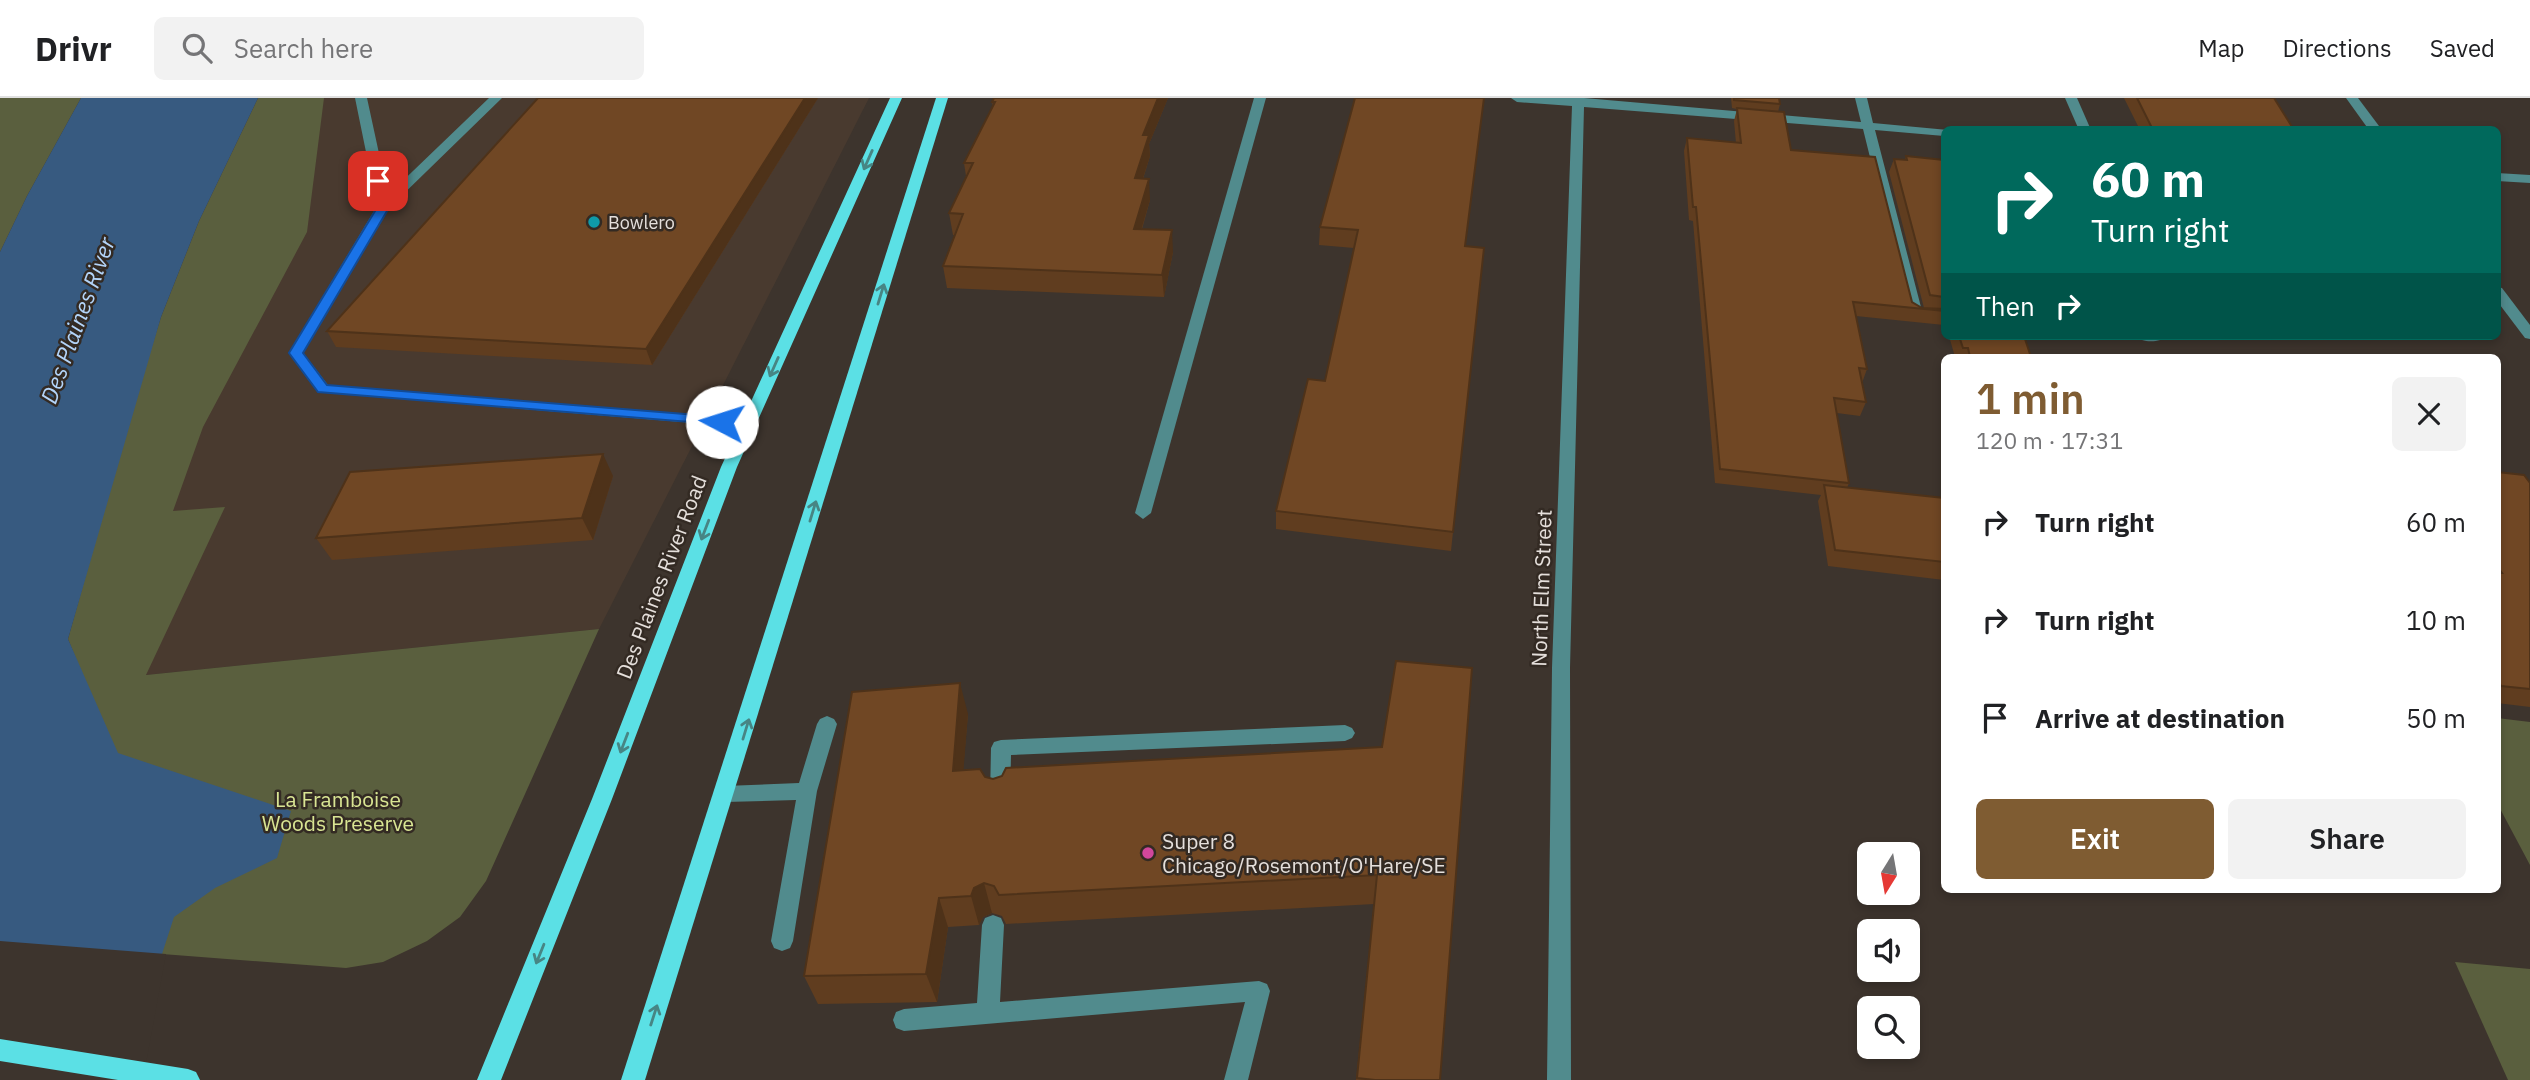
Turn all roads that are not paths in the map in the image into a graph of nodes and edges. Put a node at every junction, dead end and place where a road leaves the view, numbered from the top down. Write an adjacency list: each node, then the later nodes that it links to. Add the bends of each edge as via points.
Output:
1 (361, 98): 17 (street)
2 (496, 98): 17 (street)
3 (896, 98): 21 (main road, Des Plaines River Road, one-way to 21)
4 (942, 98): 26 (main road, one-way to 4)
5 (1260, 98): 22 (street)
6 (1517, 98): 10 (street)
7 (1861, 98): 11 (street)
8 (2071, 98): 12 (street)
9 (2352, 98): 13 (street)
10 (1578, 101): 11 (street); 37 (street, North Elm Street, via 1561,668)
11 (1868, 126): 14 (street); 19 (street, via 1916,315)
12 (2083, 126)
13 (2373, 126)
14 (1941, 132)
15 (2501, 177): 16 (street)
16 (2530, 179)
17 (384, 206): 21 (street, via 296,353 323,389)
18 (2501, 296): 20 (street)
19 (1941, 317)
20 (2530, 335)
21 (749, 424): 34 (main road, Des Plaines River Road, one-way to 34)
22 (1143, 513)
23 (827, 724): 25 (street)
24 (1345, 733): 27 (street, via 1001,748)
25 (807, 791): 26 (street); 29 (street)
26 (725, 794): 35 (main road, one-way to 26)
27 (1000, 799)
28 (993, 925): 30 (street)
29 (782, 941)
30 (988, 1013): 31 (street); 36 (street, via 1259,991)
31 (904, 1020)
32 (0, 1050): 33 (main road)
33 (182, 1079)
34 (489, 1080)
35 (633, 1080)
36 (1236, 1080)
37 (1559, 1080)

